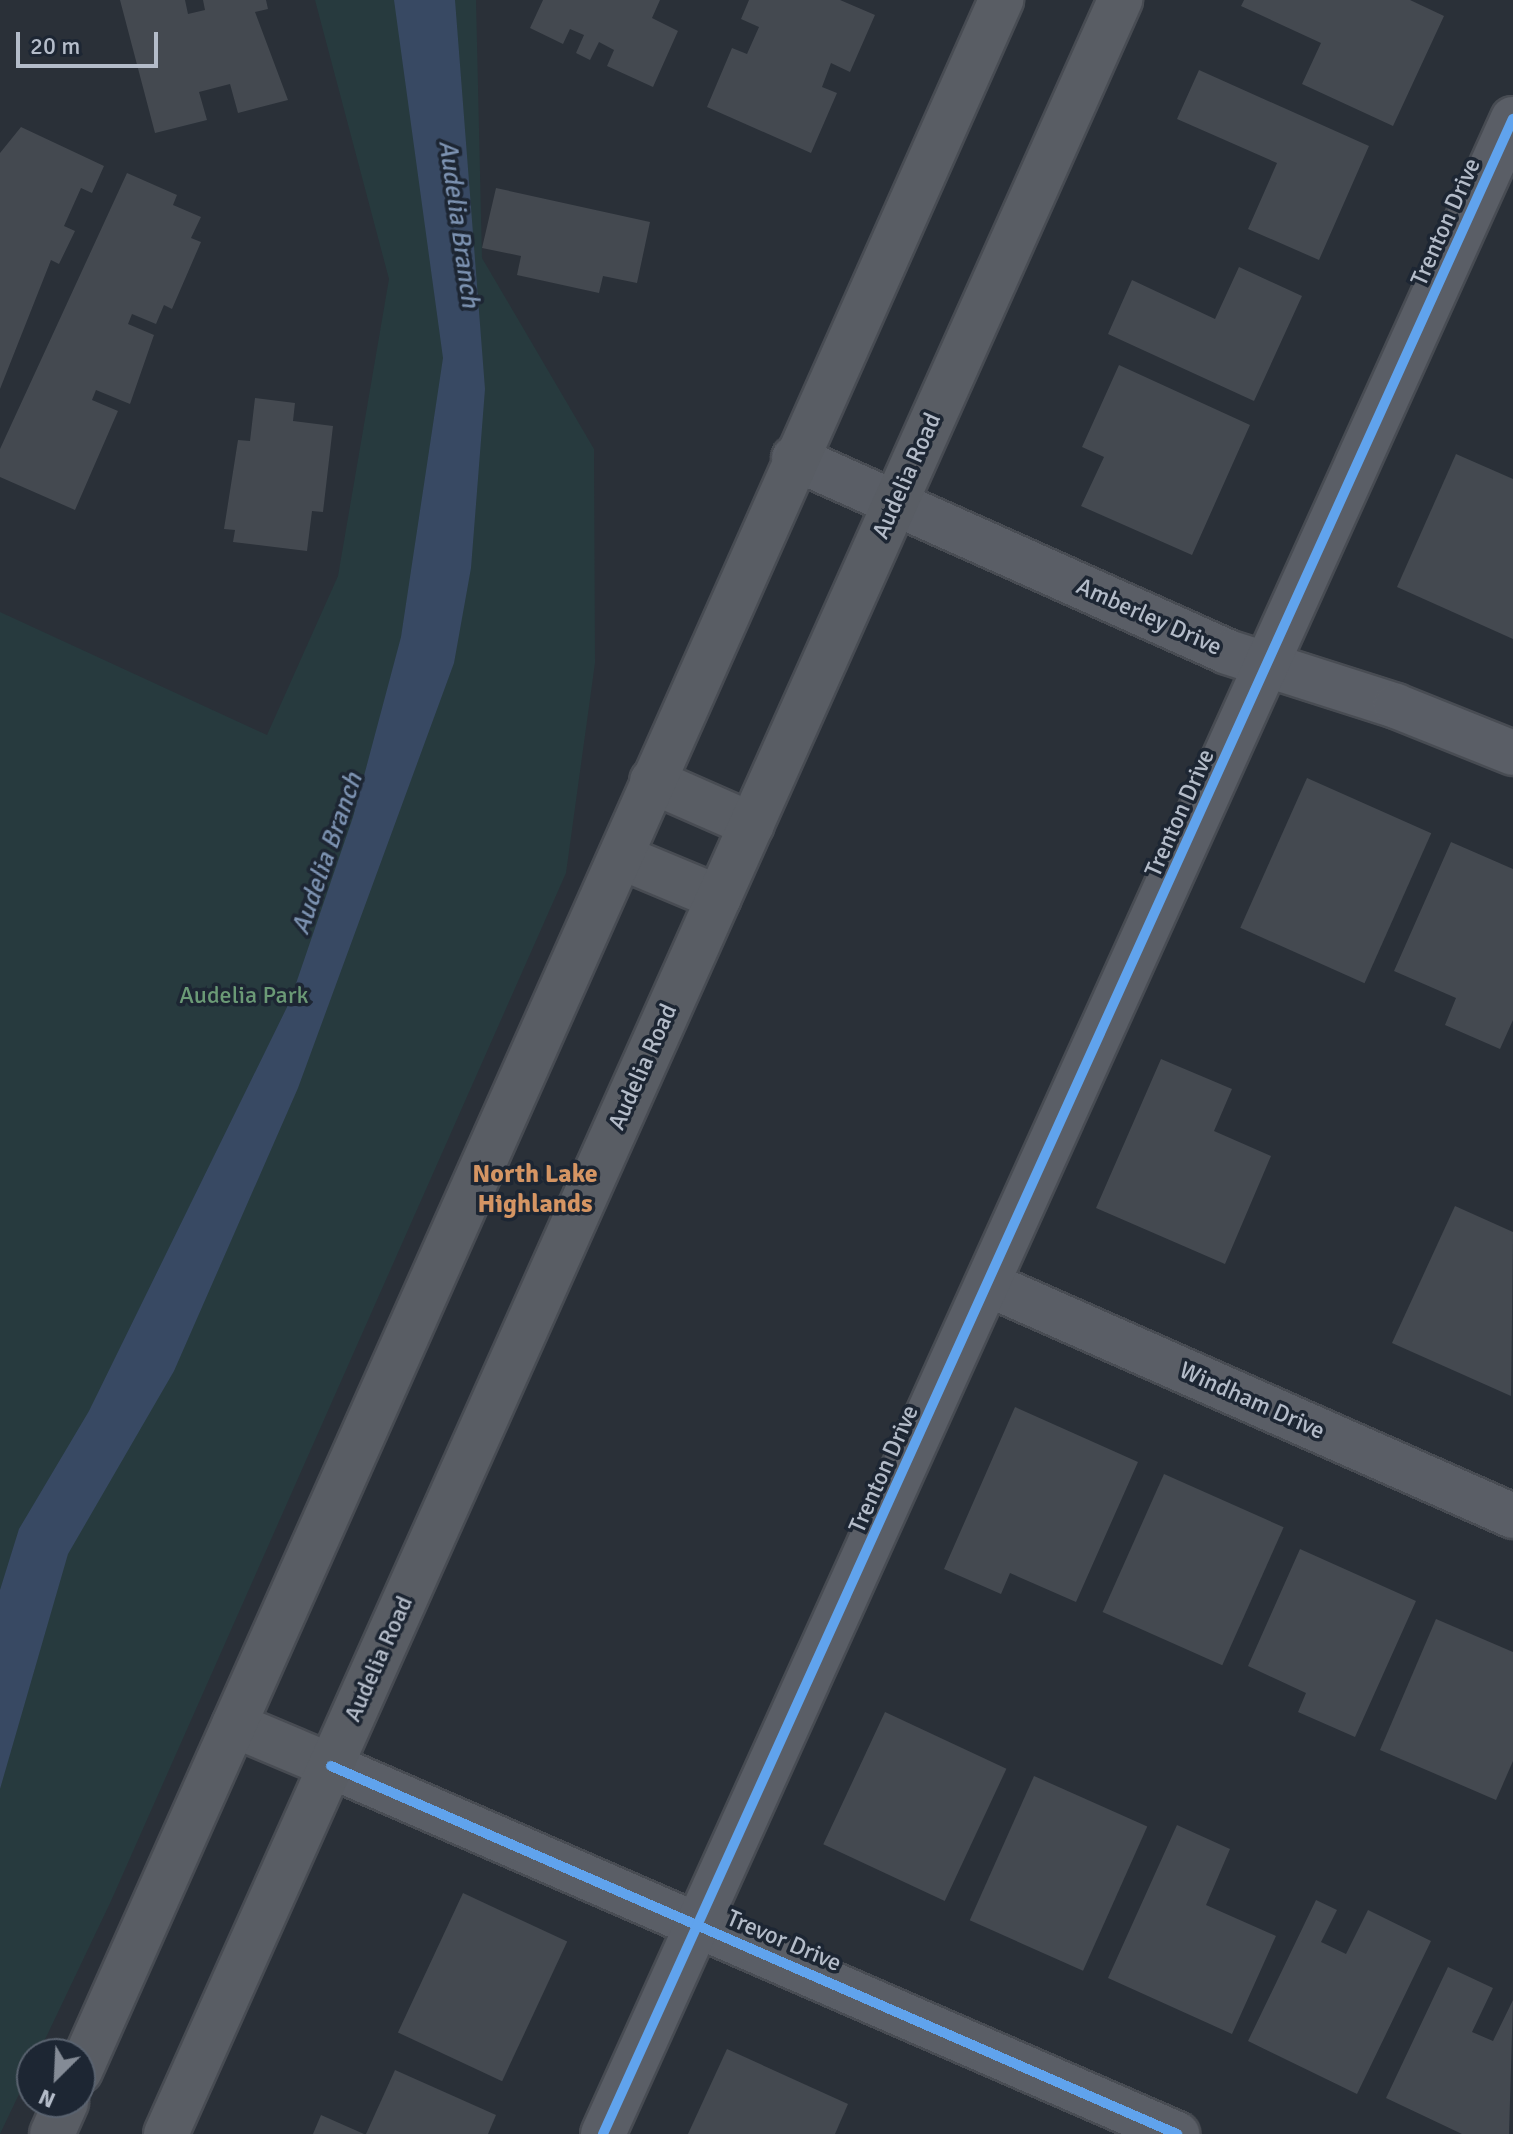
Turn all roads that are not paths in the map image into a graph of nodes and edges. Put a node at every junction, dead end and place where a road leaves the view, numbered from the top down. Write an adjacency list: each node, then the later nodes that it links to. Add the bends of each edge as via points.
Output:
1 (1001, 0): 4 (main road)
2 (1120, 0): 5 (main road, Audelia Road)
3 (1513, 119): 6 (street, Trenton Drive)
4 (794, 458): 5 (street, Amberley Drive); 8 (main road)
5 (895, 503): 6 (street, Amberley Drive); 9 (main road, Audelia Road)
6 (1268, 666): 7 (street, Amberley Drive); 12 (street, Trenton Drive)
7 (1513, 753)
8 (652, 781): 9 (main road); 10 (main road)
9 (752, 825): 11 (main road, Audelia Road)
10 (621, 857): 11 (main road); 14 (main road)
11 (719, 898): 15 (main road, Audelia Road)
12 (990, 1285): 13 (street, Windham Drive); 16 (street, Trenton Drive)
13 (1513, 1516)
14 (234, 1725): 15 (main road); 17 (main road)
15 (331, 1766): 16 (street, Trevor Drive); 18 (main road, Audelia Road)
16 (695, 1924): 19 (street, Trenton Drive); 20 (street, Trevor Drive)
17 (95, 2038)
18 (166, 2134)
19 (603, 2134)
20 (1177, 2134)

